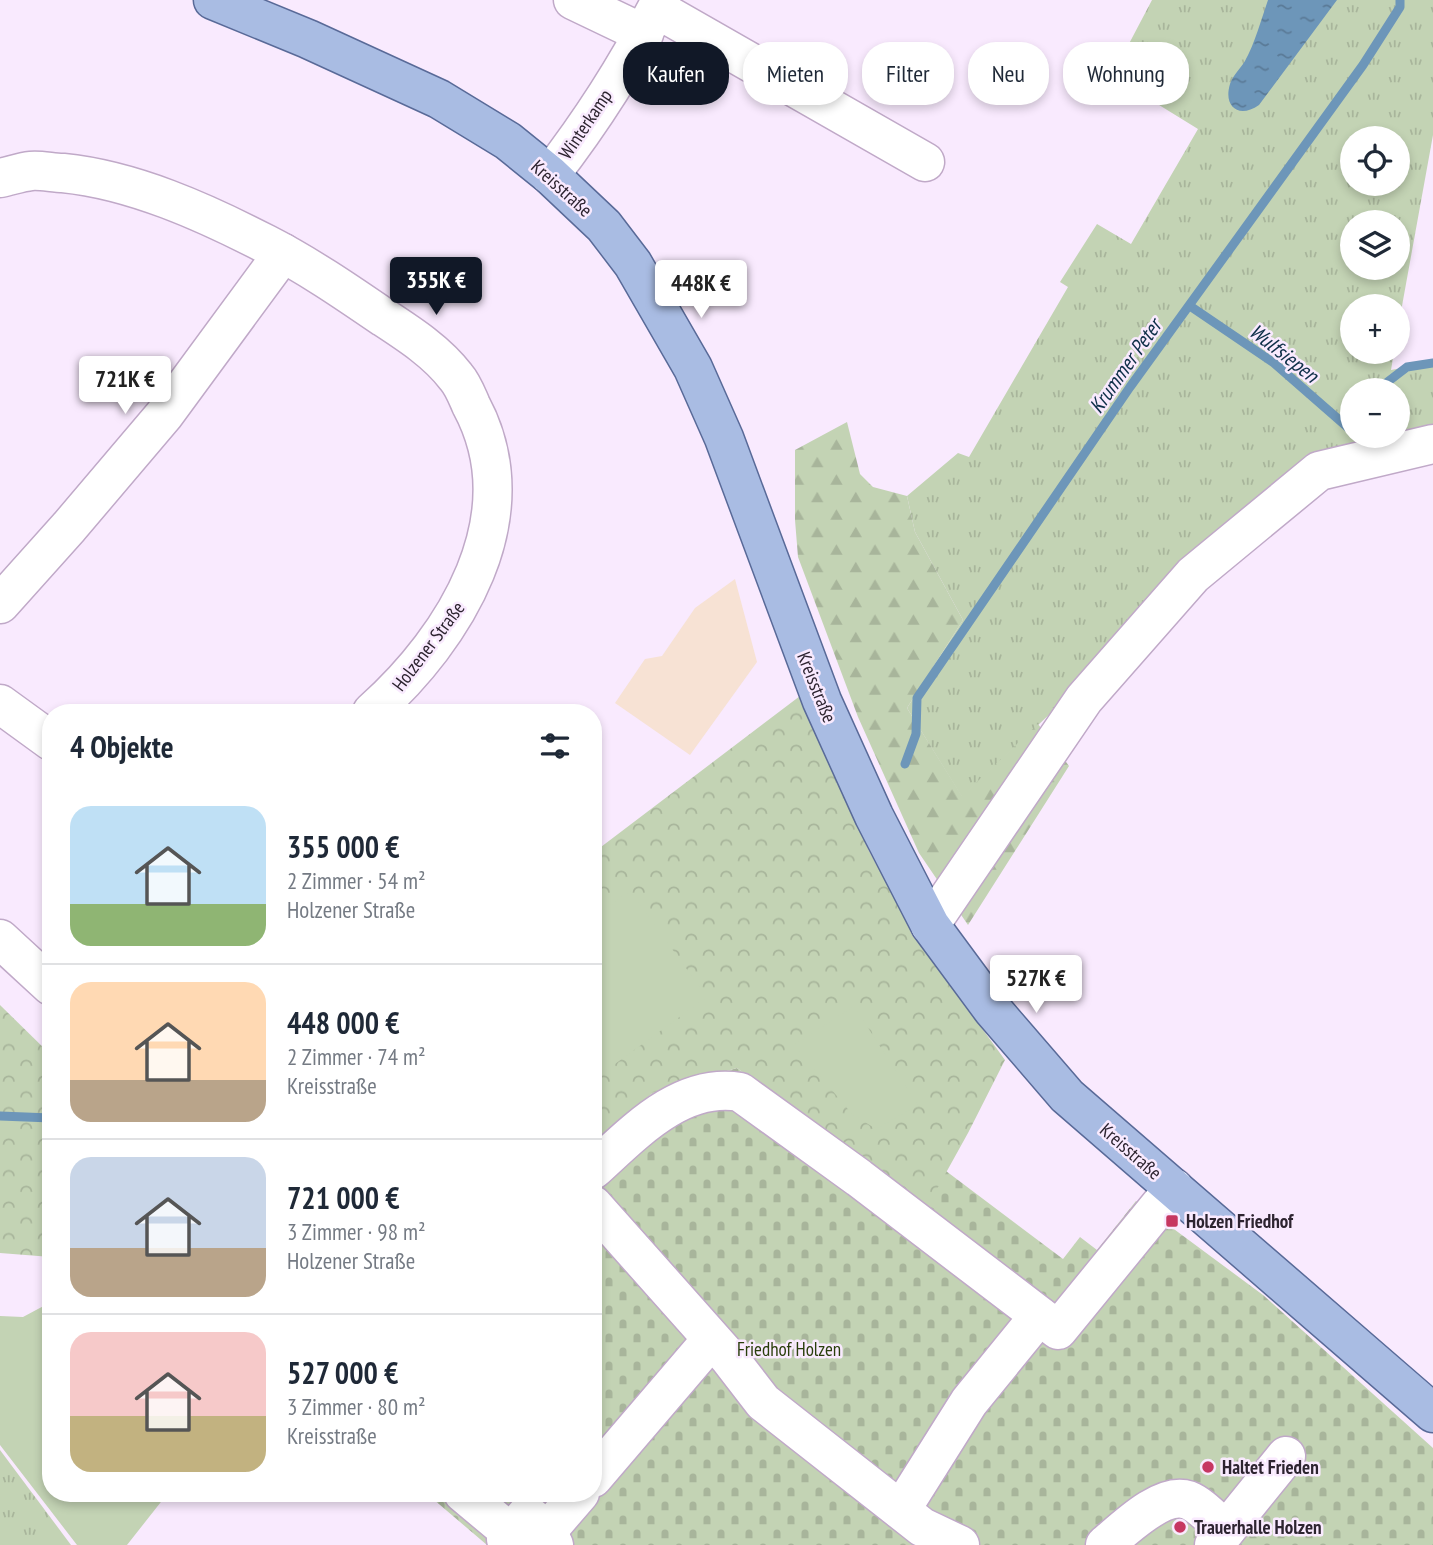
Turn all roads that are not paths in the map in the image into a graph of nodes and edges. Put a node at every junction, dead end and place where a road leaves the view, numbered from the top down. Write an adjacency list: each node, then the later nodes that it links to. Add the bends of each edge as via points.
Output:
1 (212, 0): 5 (main road, Kreisstraße, via 439,99 508,141)
2 (573, 0): 3 (street)
3 (654, 14): 4 (street); 5 (street, Winterkamp)
4 (925, 162)
5 (550, 175): 13 (main road, Kreisstraße, via 604,226 633,264 693,368 821,701)
6 (0, 178): 7 (street, Holzener Straße, via 33,171 86,176 182,204)
7 (283, 253): 9 (street, via 164,415); 11 (street, Holzener Straße, via 422,343 457,377 481,422 492,465 491,514 481,562 469,591 414,670)
8 (1433, 444): 13 (street, via 1319,471 1193,575 1084,699)
9 (0, 604)
10 (0, 704): 12 (street)
11 (380, 704)
12 (42, 734)
13 (930, 925): 17 (main road, Kreisstraße, via 992,1009 1066,1096)
14 (0, 939): 15 (street)
15 (42, 969)
16 (602, 1162): 19 (street, via 671,1106 699,1095 740,1092)
17 (1174, 1188): 19 (street, via 1058,1330); 21 (main road, Kreisstraße)
18 (602, 1215): 20 (street)
19 (1039, 1316): 27 (street, via 970,1402)
20 (711, 1340): 23 (street); 27 (street, via 763,1402)
21 (1433, 1413)
22 (1286, 1456): 26 (street)
23 (602, 1467)
24 (477, 1502): 28 (street)
25 (572, 1502): 28 (street)
26 (1206, 1526): 30 (street, via 1191,1501 1168,1499)
27 (910, 1527): 29 (street)
28 (536, 1540)
29 (960, 1545)
30 (1105, 1545)

